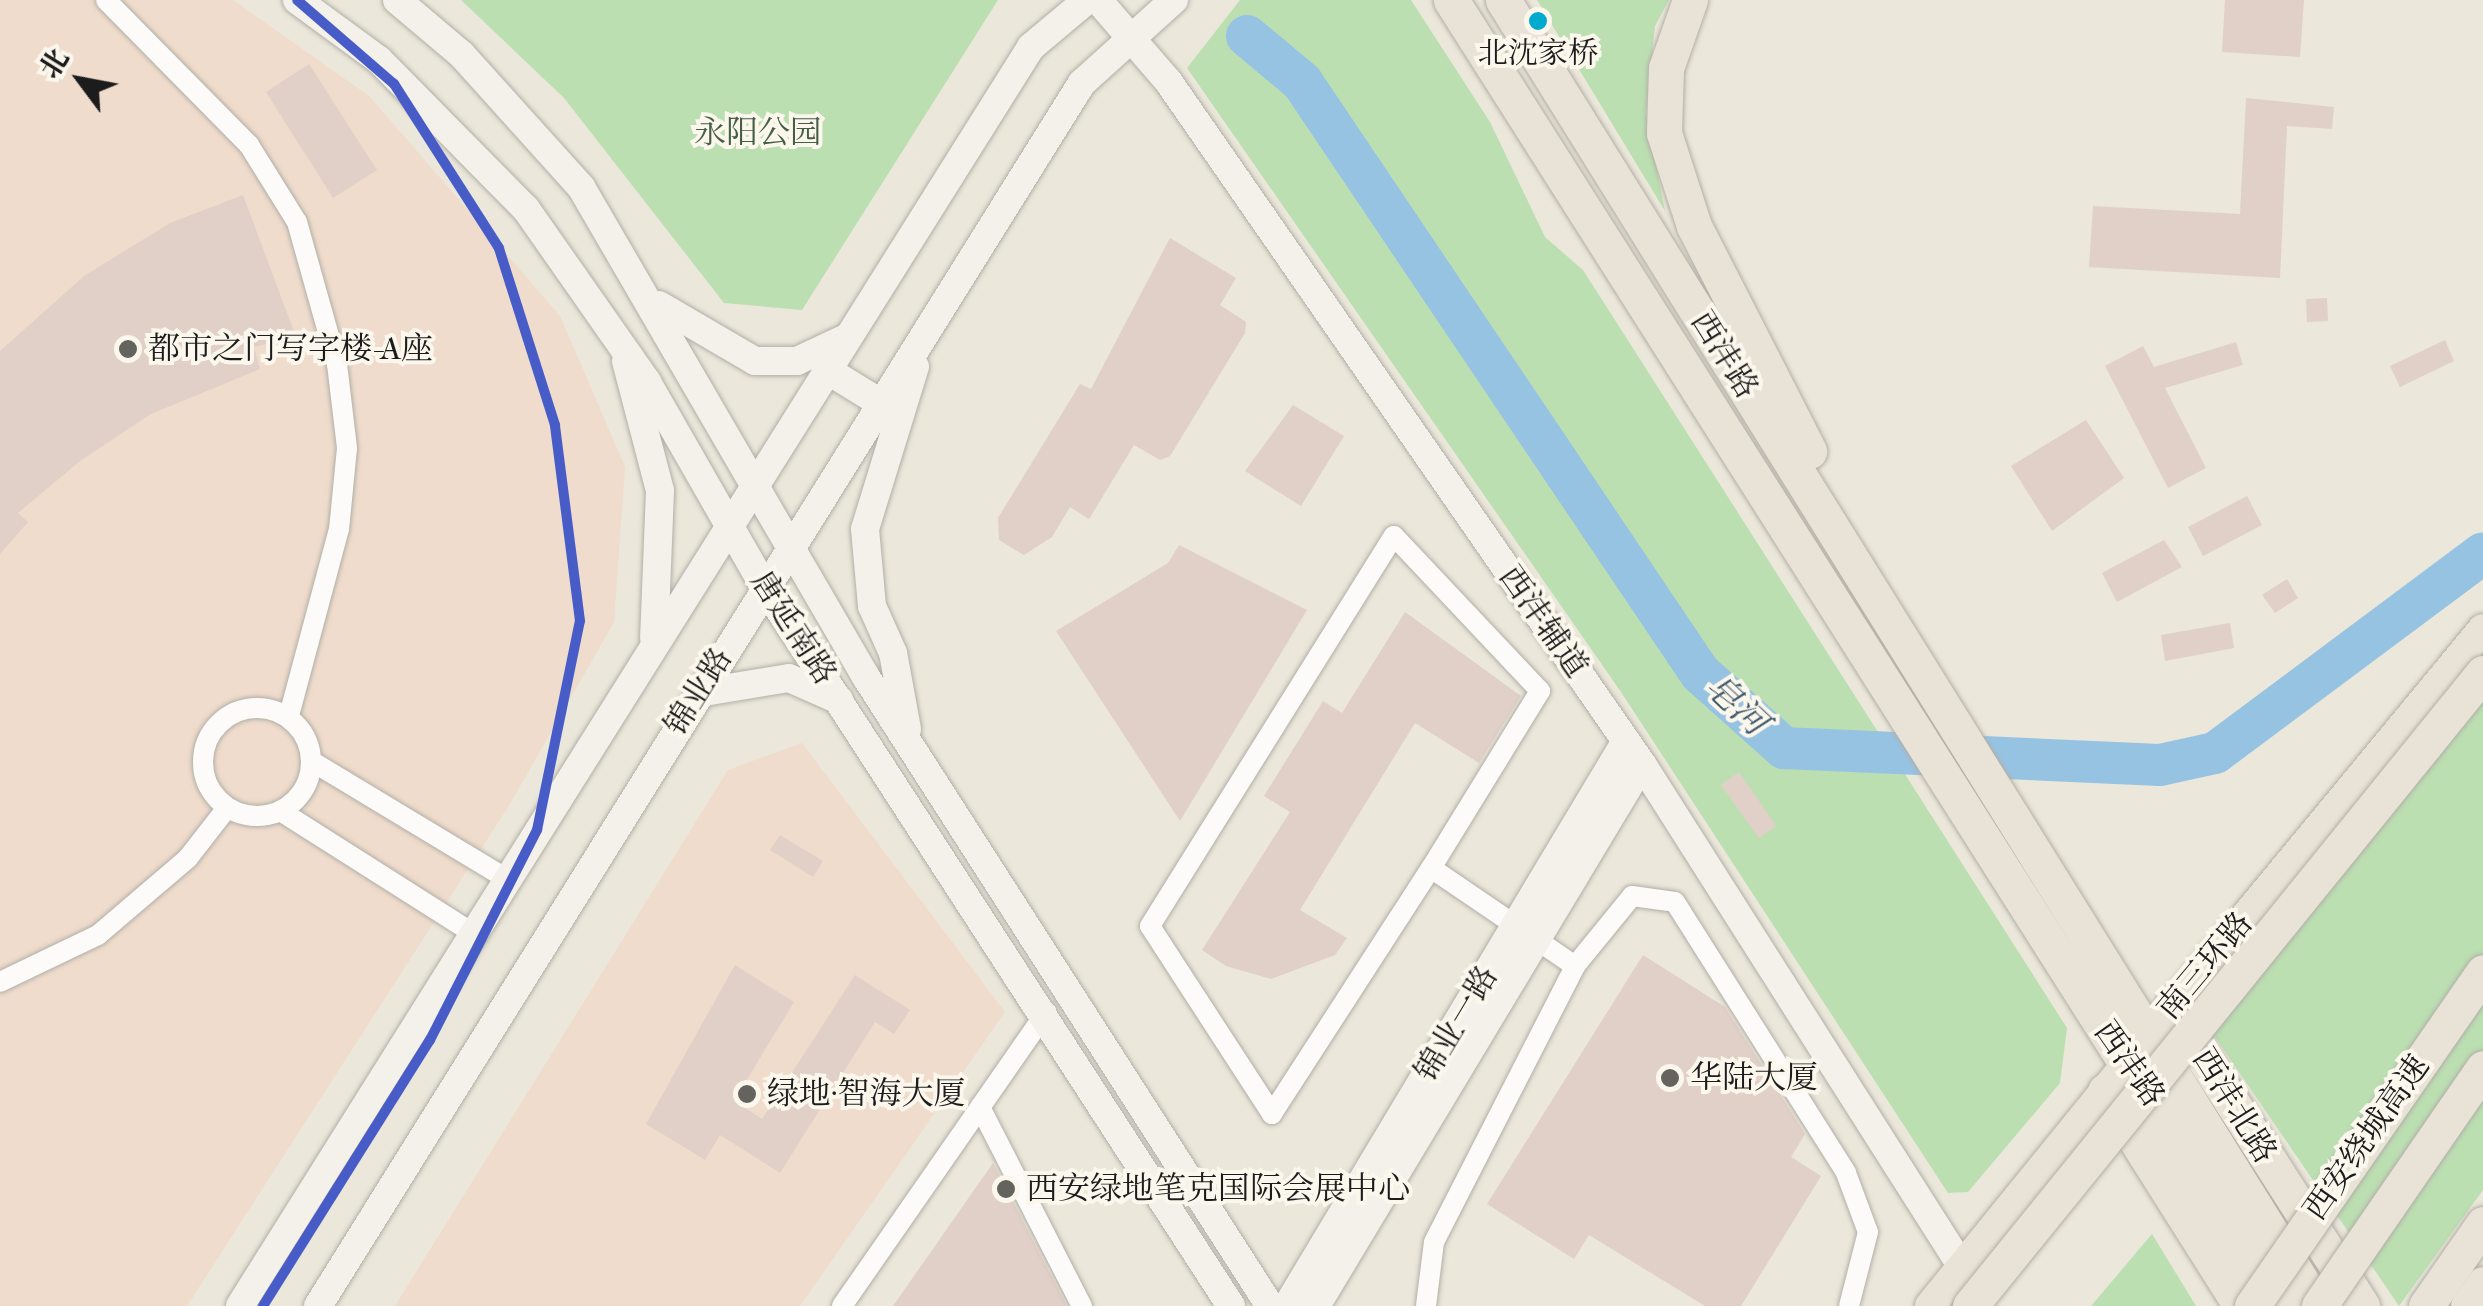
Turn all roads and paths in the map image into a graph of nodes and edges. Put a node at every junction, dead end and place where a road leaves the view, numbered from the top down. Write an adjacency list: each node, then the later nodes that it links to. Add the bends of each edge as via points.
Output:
1 (106, 0): 26 (street, via 249,144 297,222 338,364 346,448 339,529)
2 (297, 0): 14 (main road, 唐延南路, via 379,60 526,209)
3 (397, 0): 11 (main road, 唐延南路, via 462,55 581,188)
4 (1086, 0): 13 (main road, 锦业路, via 1031,47)
5 (1098, 0): 10 (main road, 西沣辅道)
6 (1174, 0): 10 (main road, 锦业路)
7 (1451, 0): 40 (highway, 西沣路, via 1938,776)
8 (1503, 0): 23 (highway, 西沣路)
9 (1690, 0): 23 (highway, via 1666,68 1664,133 1694,226)
10 (1132, 40): 12 (main road, 锦业路, via 1082,83); 28 (main road, 西沣辅道)
11 (648, 298): 13 (main road, via 755,360 797,361); 17 (main road, 唐延南路)
12 (932, 320): 16 (main road, 锦业路); 27 (main road, via 866,529 872,606 892,653)
13 (848, 338): 15 (main road, 锦业路)
14 (624, 350): 18 (main road, 唐延南路); 21 (main road, via 660,491)
15 (827, 370): 16 (main road); 17 (main road, 锦业路)
16 (879, 402): 19 (main road, 锦业路)
17 (756, 481): 18 (main road, 锦业路); 19 (main road, 唐延南路)
18 (728, 524): 20 (main road, 唐延南路); 21 (main road, 锦业路)
19 (788, 546): 20 (main road, 锦业路); 27 (main road, 唐延南路)
20 (764, 586): 24 (main road, 锦业路); 25 (main road, 唐延南路)
21 (653, 646): 33 (main road, 锦业路)
22 (2478, 650): 40 (main road, 南三环路); 58 (highway, 南三环路, bridge)
23 (1916, 661): 40 (highway, 西沣路)
24 (698, 693): 25 (main road, via 789,678); 48 (main road, 锦业路)
25 (839, 700): 39 (main road, 唐延南路)
26 (289, 716): 29 (street); 30 (street, via 239,709 221,718 204,768)
27 (910, 746): 52 (main road, 唐延南路)
28 (1634, 752): 34 (main road, 锦业一路); 45 (main road, 西沣辅道)
29 (313, 762): 31 (street, via 303,794); 33 (street)
30 (226, 809): 31 (street); 38 (street, via 188,858 98,936)
31 (282, 812): 35 (street)
32 (1431, 868): 32 (street, via 1540,691 1394,536 1150,926 1272,1114); 34 (street)
33 (507, 879): 35 (main road, 锦业路)
34 (1527, 932): 36 (street); 53 (main road, 锦业一路); 54 (main road, 锦业一路)
35 (473, 933): 47 (main road, 锦业路)
36 (1575, 966): 55 (street, via 1434,1242); 56 (street, via 1632,896 1674,902 1846,1173 1868,1232)
37 (2483, 972): 60 (highway, 西安绕城高速, bridge)
38 (0, 982)
39 (1046, 1012): 43 (street); 51 (main road, 唐延南路)
40 (2151, 1033): 42 (main road, 南三环路); 61 (highway, 西沣路); 62 (highway, 西沣路); 63 (highway, 西沣北路)
41 (2483, 1068): 62 (highway, 西安绕城高速, bridge)
42 (2105, 1091): 45 (main road, 南三环路); 59 (highway)
43 (980, 1107): 49 (street); 50 (street)
44 (2483, 1224): 64 (highway)
45 (1960, 1264): 57 (main road, 南三环路)
46 (2483, 1282): 65 (main road)
47 (240, 1306)
48 (318, 1306)
49 (842, 1306)
50 (1082, 1306)
51 (1230, 1306)
52 (1270, 1306)
53 (1288, 1306)
54 (1316, 1306)
55 (1426, 1306)
56 (1849, 1306)
57 (1930, 1306)
58 (1970, 1306)
59 (2242, 1306)
60 (2252, 1306)
61 (2280, 1306)
62 (2318, 1306)
63 (2362, 1306)
64 (2426, 1306)
65 (2466, 1306)

